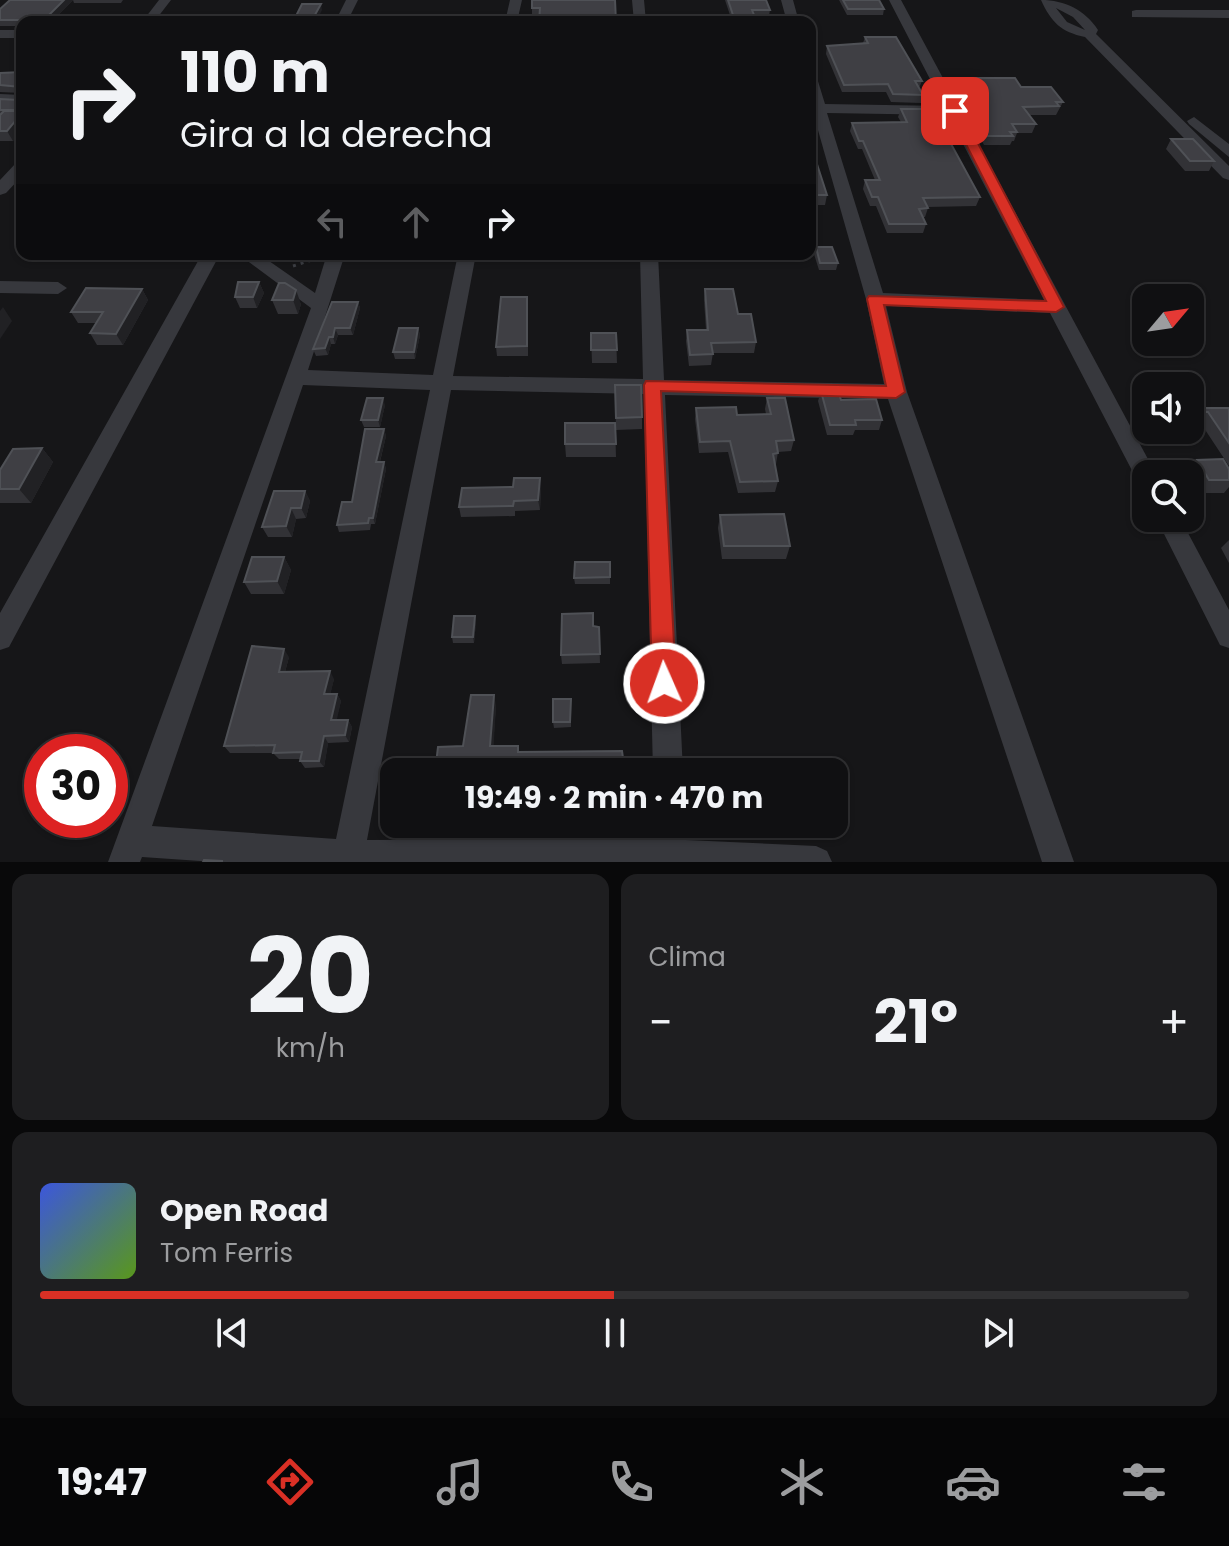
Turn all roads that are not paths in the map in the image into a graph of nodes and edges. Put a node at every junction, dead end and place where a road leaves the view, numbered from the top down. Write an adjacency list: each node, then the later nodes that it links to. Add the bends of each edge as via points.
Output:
1 (165, 0): 6 (street)
2 (895, 0): 10 (street)
3 (1048, 1): 7 (street, via 1091,26 1089,34)
4 (1136, 14): 5 (street)
5 (1229, 14)
6 (153, 16)
7 (1120, 65): 11 (street); 13 (street)
8 (816, 98): 9 (street)
9 (819, 108): 10 (street); 21 (street, via 827,160)
10 (955, 111): 23 (street)
11 (1222, 140): 12 (street)
12 (1229, 152)
13 (1229, 175)
14 (208, 260): 31 (street)
15 (255, 260): 22 (street)
16 (335, 260): 22 (street)
17 (466, 260): 25 (street)
18 (649, 260): 26 (street)
19 (0, 287): 20 (street)
20 (58, 288)
21 (875, 299): 23 (street); 27 (street)
22 (321, 306): 24 (street)
23 (1056, 307): 28 (street)
24 (294, 377): 25 (street); 34 (street)
25 (441, 385): 26 (street); 35 (street)
26 (652, 385): 27 (street); 32 (street)
27 (896, 392): 37 (street)
28 (1137, 460)
29 (1175, 532): 30 (street)
30 (1229, 636)
31 (0, 638)
32 (667, 758)
33 (670, 847): 35 (street); 36 (street)
34 (127, 851): 35 (street)
35 (348, 859)
36 (816, 862)
37 (1058, 862)

